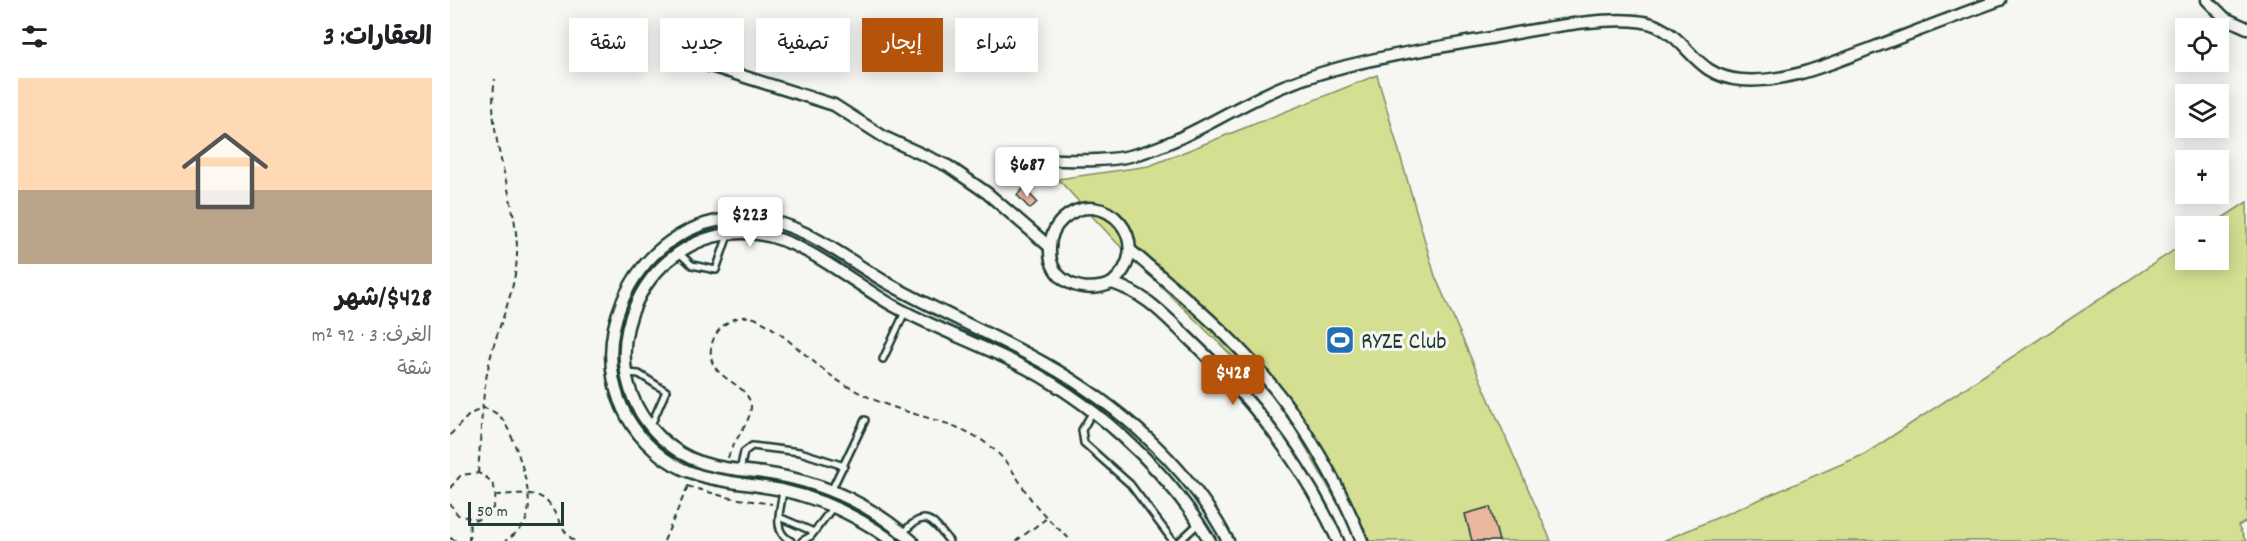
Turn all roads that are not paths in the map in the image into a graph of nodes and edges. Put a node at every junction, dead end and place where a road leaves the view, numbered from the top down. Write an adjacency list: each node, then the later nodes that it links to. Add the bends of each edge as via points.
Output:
1 (2000, 0): 5 (street, via 1831,63 1752,81 1711,71 1671,35 1646,21 1625,19 1512,34 1335,69 1285,86 1156,147 1127,156)
2 (2207, 0): 3 (street, via 2225,18)
3 (2247, 28)
4 (730, 72): 7 (street, via 834,105 884,137 948,166 987,193)
5 (1032, 160)
6 (728, 235): 9 (street, via 700,242); 9 (lane, via 716,270 692,265); 11 (street, via 758,234 786,242)
7 (1050, 248): 8 (street, via 1061,221 1077,211 1096,209 1121,223); 10 (street, via 1053,267 1066,282 1083,289)
8 (1130, 250): 10 (street, via 1125,269); 40 (street, via 1222,332 1284,401 1328,470)
9 (679, 253): 15 (street, via 652,276 637,301 625,344)
10 (1112, 283): 39 (street, via 1144,296 1233,383 1308,483)
11 (905, 312): 13 (lane); 14 (street)
12 (1017, 349): 14 (street); 22 (street, via 919,300 793,227 748,218 702,225 661,248 639,272 617,314 611,346 616,386 631,423 652,448 692,475); 38 (street, via 1096,397 1144,436 1203,501)
13 (883, 359)
14 (1011, 361): 16 (street)
15 (627, 373): 18 (street, via 635,402); 18 (lane, via 639,374 666,390)
16 (1092, 413): 27 (street, via 1142,457); 35 (lane, via 1082,430 1084,443 1136,491)
17 (865, 420): 19 (lane)
18 (651, 427): 20 (street, via 684,455 725,470)
19 (844, 466): 20 (lane, via 800,452 752,446 744,452); 23 (lane)
20 (740, 471): 21 (street)
21 (803, 481): 23 (street); 24 (street)
22 (783, 491): 24 (street); 26 (lane)
23 (831, 491): 29 (street, via 868,509)
24 (800, 495): 25 (street)
25 (833, 506): 28 (lane); 32 (street)
26 (779, 518): 28 (lane); 30 (lane, via 781,532)
27 (1198, 524): 36 (lane); 37 (street)
28 (814, 532): 31 (lane)
29 (903, 533): 33 (street); 34 (lane, via 916,519 926,518)
30 (791, 541)
31 (802, 541)
32 (892, 541)
33 (912, 541)
34 (949, 541)
35 (1173, 541)
36 (1180, 541)
37 (1210, 541)
38 (1228, 541)
39 (1338, 541)
40 (1362, 541)

